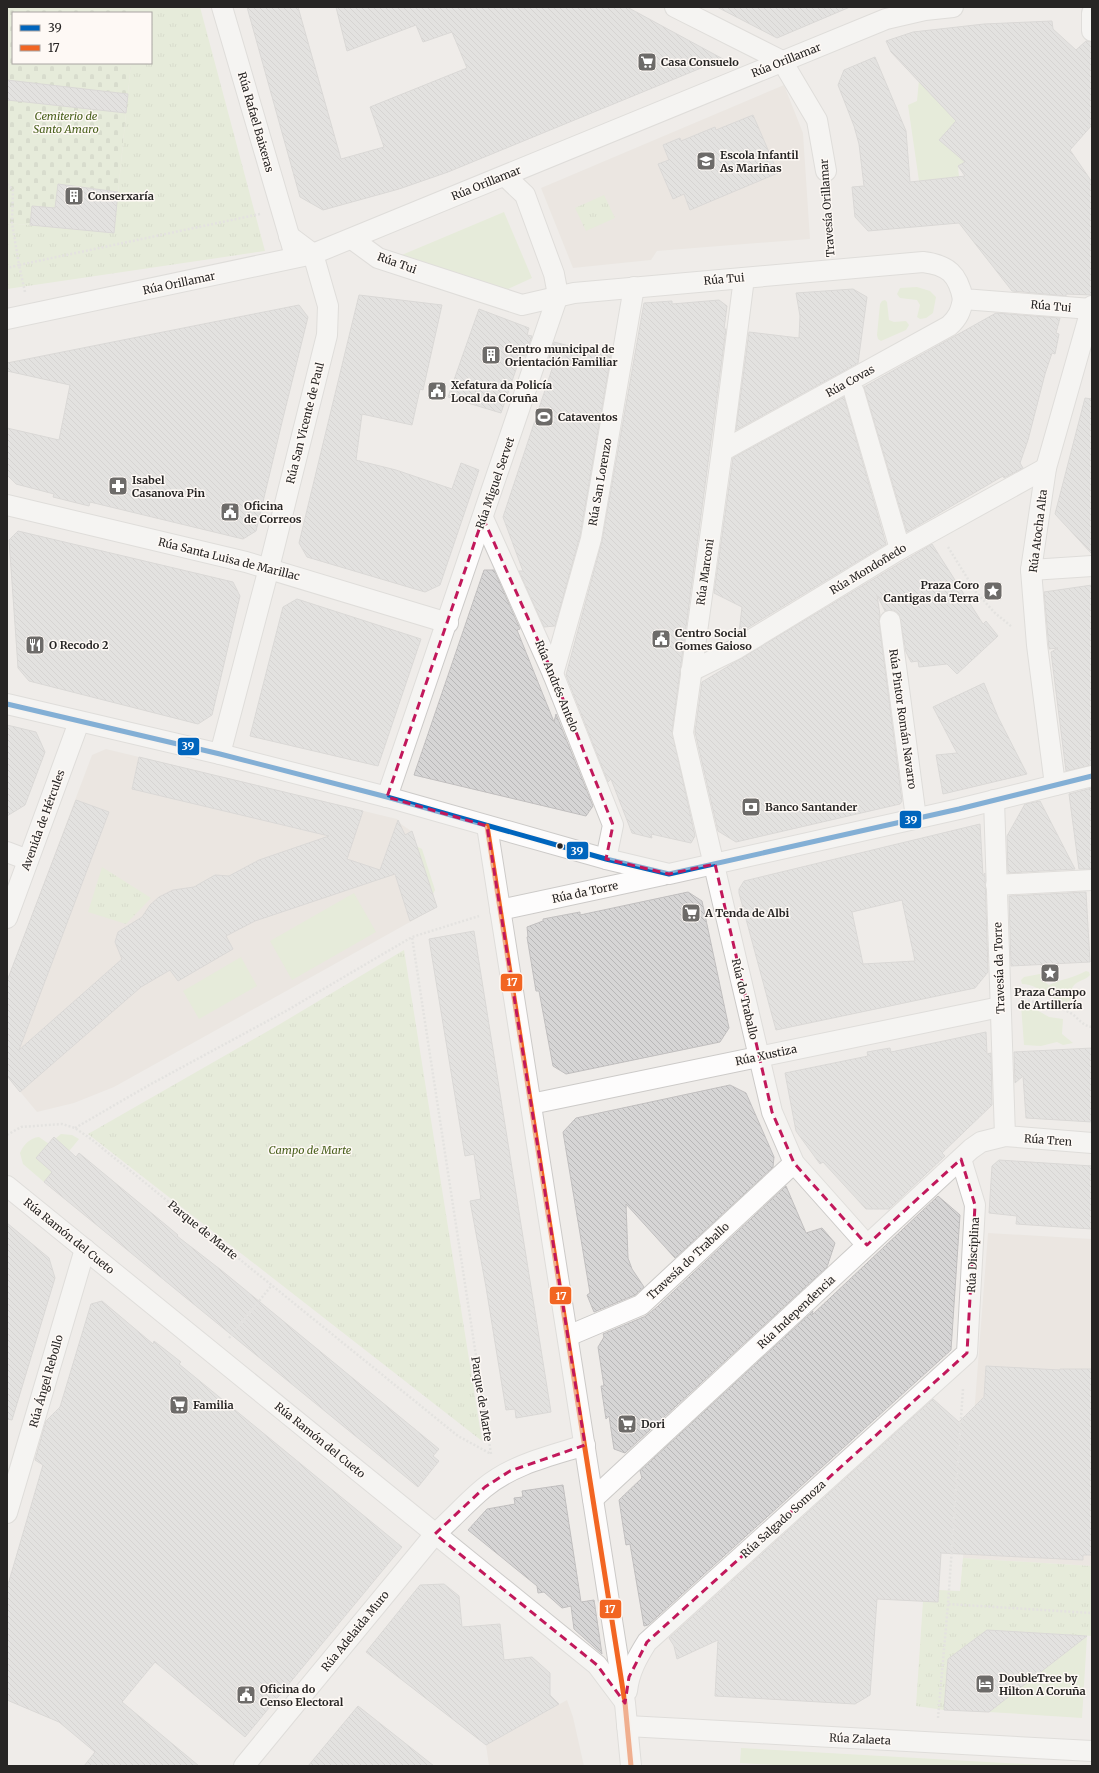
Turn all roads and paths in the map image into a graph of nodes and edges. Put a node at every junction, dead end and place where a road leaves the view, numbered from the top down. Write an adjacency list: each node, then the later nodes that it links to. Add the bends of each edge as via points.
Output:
1 (222, 7): 10 (street, Rúa Rafael Baixeras)
2 (675, 7): 6 (street)
3 (953, 7): 6 (street, Rúa Orillamar, via 886,19)
4 (1092, 13): 5 (street)
5 (1092, 31)
6 (782, 62): 7 (street, Travesía Orillamar, via 817,120); 8 (street, Rúa Orillamar)
7 (826, 171): 15 (path, Travesía Orillamar)
8 (505, 176): 11 (street, Rúa Orillamar); 18 (street, Rúa Miguel Servet, via 525,195 554,274)
9 (7, 184): 13 (path, via 13,190 12,223)
10 (281, 206): 12 (street, Rúa Rafael Baixeras, via 290,236); 13 (path, via 270,212)
11 (352, 239): 12 (street, Rúa Orillamar); 18 (street, Rúa Tui, via 378,258 522,305)
12 (304, 257): 22 (street, Rúa Orillamar); 31 (street, Rúa San Vicente de Paul, via 328,306 327,335)
13 (20, 265): 14 (path); 19 (path)
14 (7, 268)
15 (830, 270): 16 (street, Rúa Tui); 20 (street, Rúa Tui, via 934,263 945,267 956,277 961,286)
16 (744, 278): 17 (street, Rúa Tui); 24 (street, Rúa Marconi)
17 (634, 287): 18 (street, Rúa Tui); 37 (street, Rúa San Lorenzo, via 591,539)
18 (558, 295): 27 (street, Rúa Miguel Servet)
19 (26, 296)
20 (963, 299): 21 (street, Rúa Tui); 24 (street, Rúa Covas, via 956,320 949,326)
21 (1092, 307): 25 (street, Rúa Atocha Alta)
22 (7, 319)
23 (854, 392): 29 (street, Rúa Covas)
24 (722, 451): 36 (street, Rúa Marconi)
25 (1046, 468): 28 (street, Rúa Mondoñedo); 32 (street, Rúa Atocha Alta)
26 (7, 505): 31 (street, Rúa Santa Luisa de Marillac)
27 (483, 518): 34 (street, Rúa Miguel Servet); 37 (street, Rúa Andrés Antelo)
28 (937, 529): 29 (street, Rúa Mondoñedo); 35 (path, via 976,592 995,613)
29 (900, 549): 36 (street, Rúa Mondoñedo, via 736,650)
30 (1092, 566): 32 (street)
31 (269, 568): 34 (street, Rúa Santa Luisa de Marillac); 40 (street, Rúa San Vicente de Paul)
32 (1031, 570): 35 (street, Rúa Atocha Alta)
33 (890, 621): 45 (street, Rúa Pintor Román Navarro)
34 (448, 623): 43 (street, Rúa Miguel Servet)
35 (1037, 645): 42 (street, Rúa Atocha Alta)
36 (691, 671): 50 (street, Rúa Marconi, via 683,733)
37 (553, 674): 48 (street, Rúa Andrés Antelo, via 613,825)
38 (7, 704): 39 (street, Rúa da Torre)
39 (79, 722): 40 (street, Rúa da Torre); 49 (street, Avenida de Hércules)
40 (220, 754): 43 (street, Rúa da Torre)
41 (1092, 776): 42 (street, Rúa da Torre)
42 (1054, 785): 44 (street, Rúa da Torre)
43 (387, 797): 46 (street, Rúa da Torre)
44 (994, 800): 45 (street, Rúa da Torre); 53 (street, Travesía da Torre)
45 (916, 818): 50 (street, Rúa da Torre)
46 (488, 826): 48 (street, Rúa da Torre); 54 (street)
47 (7, 852): 49 (street)
48 (606, 859): 51 (street, Rúa da Torre)
49 (28, 860): 55 (street, Avenida de Hércules)
50 (715, 864): 51 (street, Rúa da Torre); 59 (street, Rúa do Traballo)
51 (669, 874): 54 (street, Rúa da Torre)
52 (1092, 880): 53 (street)
53 (996, 885): 57 (street, Travesía da Torre)
54 (500, 910): 56 (path); 60 (street)
55 (7, 918)
56 (412, 936): 61 (path, via 286,1011); 70 (path, Parque de Marte, via 491,1454 458,1436)
57 (1000, 1007): 58 (path, via 1018,1000 1035,1001 1069,1012 1086,1026); 59 (street, Rúa Xustiza); 63 (street, Travesía da Torre)
58 (1092, 1027)
59 (758, 1057): 60 (street, Rúa Xustiza); 66 (street, Rúa do Traballo, via 772,1112)
60 (531, 1104): 71 (street)
61 (75, 1128): 62 (path, via 62,1124 21,1127); 70 (path, Parque de Marte)
62 (7, 1135)
63 (1005, 1136): 64 (street, Rúa Tren); 65 (street, Rúa Independencia, via 981,1142)
64 (1092, 1143)
65 (961, 1159): 68 (street, Rúa Independencia); 72 (street, Rúa Disciplina, via 975,1205)
66 (794, 1162): 68 (street, Rúa do Traballo); 71 (street, Travesía do Traballo, via 641,1305)
67 (7, 1186): 69 (street, Rúa Ramón del Cueto)
68 (867, 1245): 76 (street, Rúa Independencia)
69 (85, 1250): 73 (street, Rúa Ramón del Cueto); 77 (street, Rúa Ángel Rebollo)
70 (272, 1286): 73 (path)
71 (568, 1336): 75 (street)
72 (967, 1353): 81 (street, Rúa Salgado Somoza, via 647,1642 636,1659 629,1677)
73 (215, 1355): 78 (street, Rúa Ramón del Cueto)
74 (960, 1412): 79 (path)
75 (585, 1445): 76 (street); 78 (street, Rúa Adelaida Muro, via 532,1461 510,1471 485,1487)
76 (594, 1499): 81 (street)
77 (7, 1513)
78 (435, 1534): 81 (street, Rúa Ramón del Cueto, via 597,1665); 85 (street, Rúa Adelaida Muro)
79 (948, 1604): 80 (path); 82 (path)
80 (1092, 1614)
81 (625, 1703): 83 (street)
82 (938, 1718)
83 (627, 1726): 84 (street, Rúa Zalaeta); 86 (street)
84 (1092, 1751)
85 (244, 1766)
86 (631, 1766)

